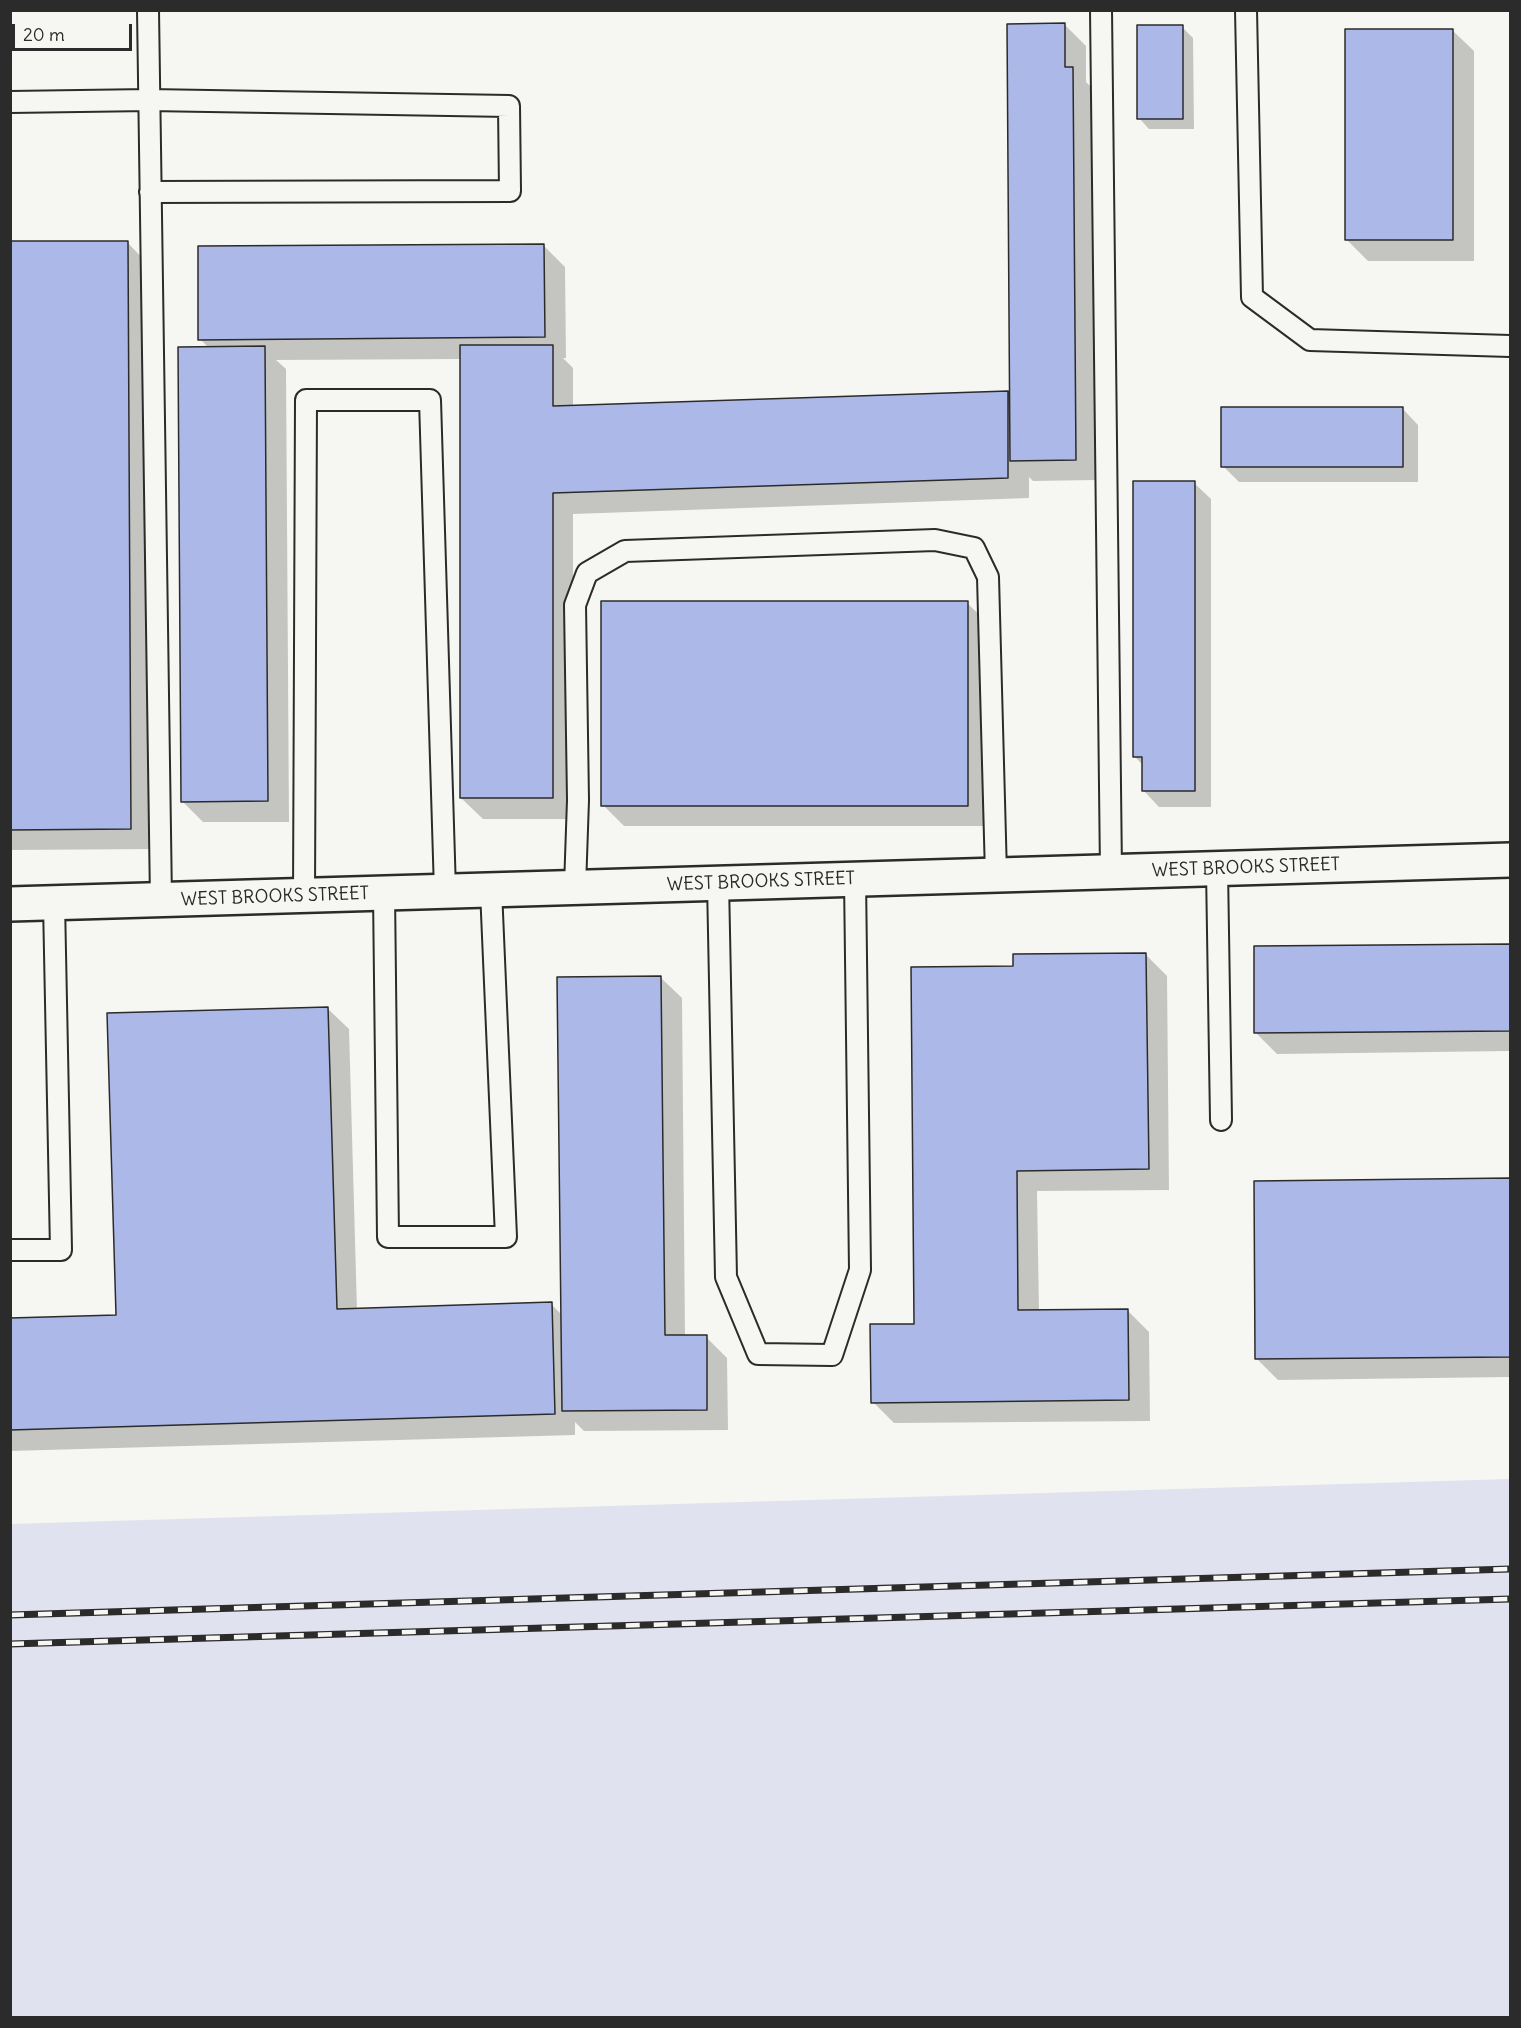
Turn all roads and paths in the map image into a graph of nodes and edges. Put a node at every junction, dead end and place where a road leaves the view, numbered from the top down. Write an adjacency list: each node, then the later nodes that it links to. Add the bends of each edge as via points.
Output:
1 (148, 10): 4 (lane)
2 (1101, 10): 10 (lane)
3 (1246, 10): 7 (lane, via 1252,297 1310,340)
4 (149, 100): 5 (lane); 6 (lane); 6 (lane, via 509,106 510,190)
5 (10, 102)
6 (150, 192): 19 (lane)
7 (1510, 346)
8 (1510, 860): 9 (street, WEST BROOKS STREET)
9 (1217, 869): 10 (street, WEST BROOKS STREET); 22 (lane)
10 (1111, 872): 11 (street, WEST BROOKS STREET)
11 (996, 875): 12 (street, WEST BROOKS STREET); 14 (lane, via 988,578 974,548 935,540 625,551 587,573 575,605)
12 (855, 879): 13 (street, WEST BROOKS STREET); 13 (lane, via 860,1270 832,1355 758,1354 726,1277)
13 (718, 883): 14 (street, WEST BROOKS STREET)
14 (575, 887): 15 (street, WEST BROOKS STREET)
15 (491, 890): 16 (street, WEST BROOKS STREET); 17 (lane, via 506,1237 388,1237)
16 (444, 891): 17 (street, WEST BROOKS STREET); 18 (lane, via 430,400 306,400)
17 (384, 893): 18 (street, WEST BROOKS STREET)
18 (304, 895): 19 (street, WEST BROOKS STREET)
19 (161, 900): 20 (street, WEST BROOKS STREET)
20 (54, 903): 21 (street, WEST BROOKS STREET); 23 (lane, via 61,1250)
21 (10, 904)
22 (1221, 1120)
23 (10, 1250)

